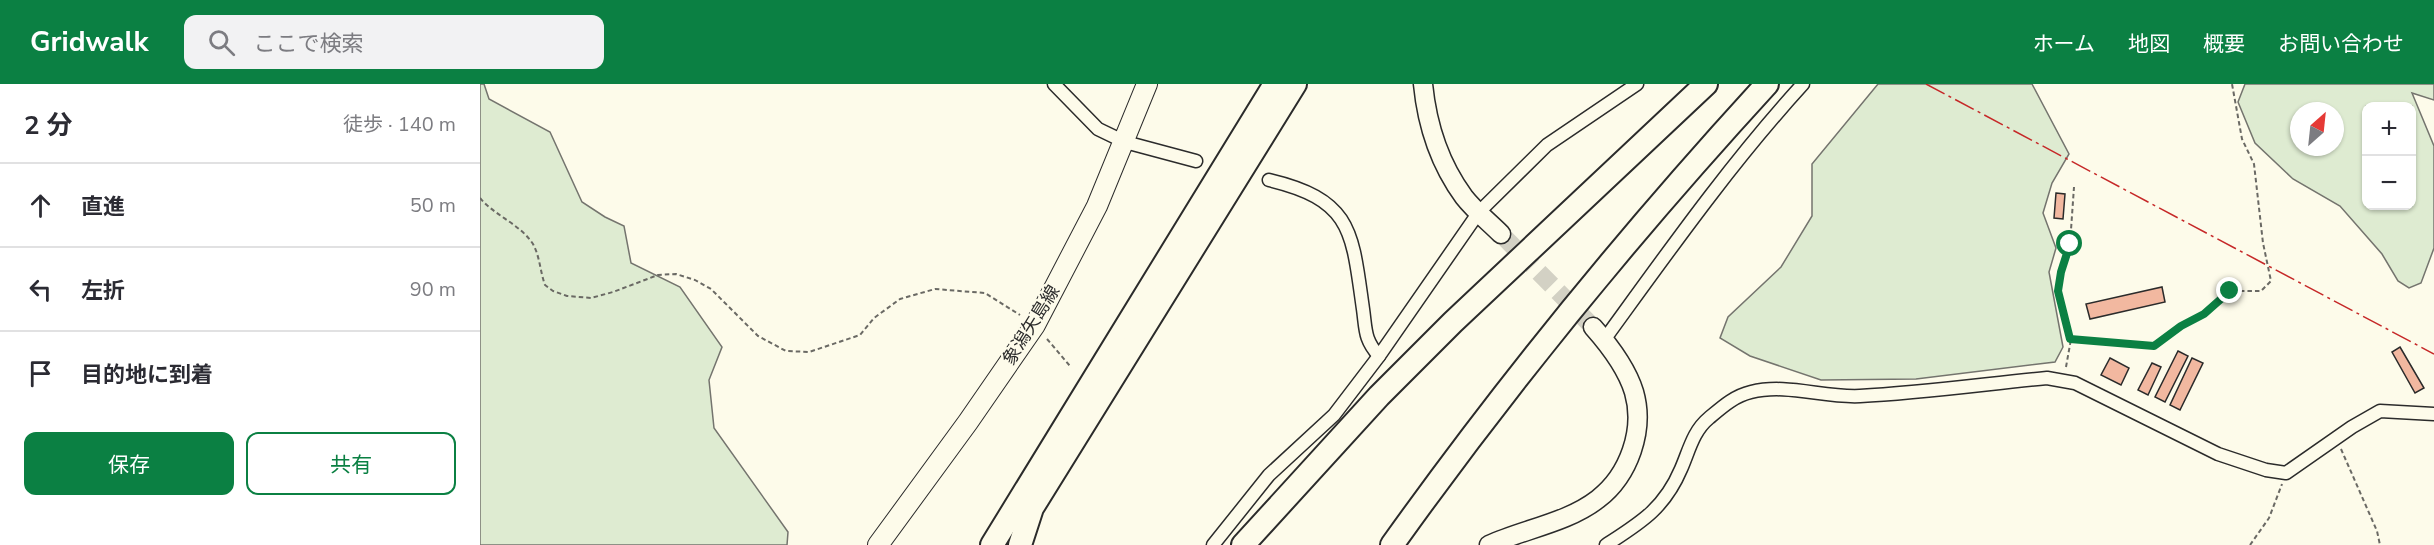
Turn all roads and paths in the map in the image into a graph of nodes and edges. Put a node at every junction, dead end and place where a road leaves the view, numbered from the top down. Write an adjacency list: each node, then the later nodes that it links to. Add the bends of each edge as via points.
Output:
1 (1054, 84): 11 (street, via 1098,129)
2 (1147, 84): 11 (main road, 象潟矢島線)
3 (1275, 84): 30 (highway)
4 (1295, 84): 31 (highway, via 1032,508)
5 (1423, 84): 18 (street, via 1433,141 1465,199)
6 (1637, 84): 18 (street, via 1547,145)
7 (1706, 84): 33 (highway, via 1395,379)
8 (1767, 84): 34 (highway, via 1699,158 1506,391)
9 (1803, 84): 21 (street)
10 (2232, 84): 22 (path, via 2242,139 2254,164 2271,281 2261,291 2230,291 2204,314 2154,346)
11 (1125, 142): 12 (street); 20 (main road, 象潟矢島線, via 1097,206)
12 (1196, 161)
13 (1269, 180): 23 (street, via 1300,187 1324,200 1344,221 1354,249 1368,343)
14 (2074, 187): 22 (path, via 2070,244 2058,291)
15 (480, 198): 16 (path)
16 (485, 204): 17 (path); 20 (path, via 524,233 538,255 544,285 554,291 591,298 658,275 676,274 711,289 758,336 786,351 809,352 860,335 874,318 900,299 935,289 984,293)
17 (480, 208)
18 (1479, 212): 19 (street); 23 (street)
19 (1501, 234)
20 (1035, 325): 24 (path); 29 (main road, 象潟矢島線)
21 (1599, 333): 35 (street, via 1634,393 1637,423 1633,451 1619,478 1598,499 1564,517)
22 (2070, 339): 25 (path, via 2068,364)
23 (1378, 356): 32 (street, via 1334,415 1269,475)
24 (1070, 366)
25 (2059, 380): 28 (street, via 2074,383 2218,454); 36 (street, via 1858,396 1772,389 1733,398 1706,420 1694,436 1669,492 1646,520)
26 (2434, 414): 27 (street, via 2380,411)
27 (2337, 438): 28 (street); 38 (path)
28 (2286, 473): 37 (path, via 2269,518)
29 (878, 545)
30 (992, 545)
31 (1020, 545)
32 (1213, 545)
33 (1243, 545)
34 (1392, 545)
35 (1489, 545)
36 (1606, 545)
37 (2250, 545)
38 (2380, 545)

